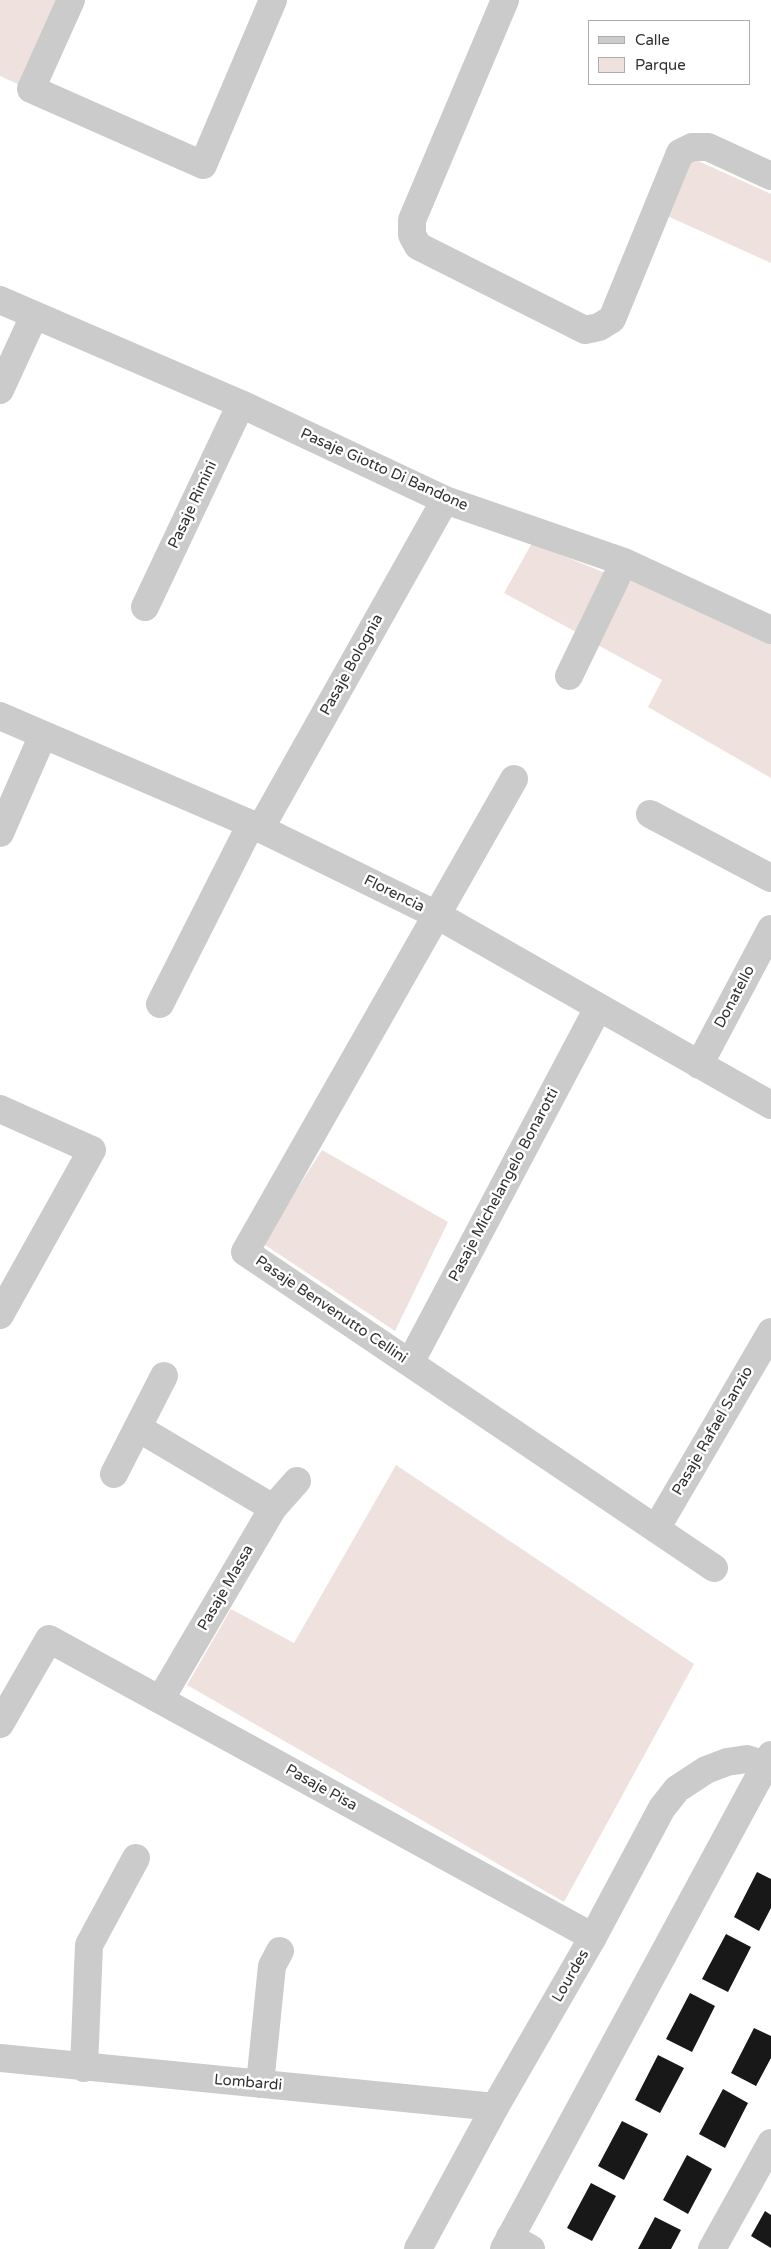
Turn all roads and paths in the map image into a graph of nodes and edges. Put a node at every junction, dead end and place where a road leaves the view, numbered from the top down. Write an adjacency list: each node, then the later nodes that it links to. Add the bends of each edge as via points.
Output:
1 (70, 0): 2 (street, via 31,89 203,165)
2 (273, 0)
3 (505, 0): 4 (street, via 412,220 412,235 418,246 585,330 599,328 612,318 680,153 692,147 708,147)
4 (771, 176)
5 (0, 300): 6 (street, Pasaje Giotto Di Bandone)
6 (34, 316): 7 (street); 8 (street, Pasaje Giotto Di Bandone)
7 (0, 390)
8 (241, 404): 9 (street, Pasaje Giotto Di Bandone); 11 (street, Pasaje Rimini)
9 (445, 500): 10 (street, Pasaje Giotto Di Bandone); 18 (street, Pasaje Bolognia)
10 (624, 562): 12 (street, Pasaje Giotto Di Bandone); 13 (street)
11 (145, 606)
12 (771, 630)
13 (570, 676)
14 (0, 716): 15 (street, Florencia)
15 (43, 735): 18 (street, Florencia); 19 (street)
16 (514, 779): 21 (street)
17 (650, 814): 20 (street)
18 (256, 827): 21 (street, Florencia); 23 (street, Pasaje Bolognia)
19 (0, 833)
20 (771, 878)
21 (437, 915): 24 (street, Florencia); 30 (street, Pasaje Benvenutto Cellini, via 245,1252)
22 (771, 928): 25 (street, Donatello)
23 (160, 1004)
24 (598, 1008): 25 (street, Florencia); 30 (street, Pasaje Michelangelo Bonarotti)
25 (699, 1065): 26 (street, Florencia)
26 (771, 1106)
27 (0, 1110): 28 (street, via 92,1150)
28 (2, 1308)
29 (771, 1332): 36 (street, Pasaje Rafael Sanzio)
30 (410, 1363): 36 (street, Pasaje Benvenutto Cellini)
31 (164, 1376): 32 (street)
32 (138, 1428): 33 (street); 35 (street)
33 (114, 1474)
34 (297, 1481): 35 (street, Pasaje Massa)
35 (272, 1508): 38 (street, Pasaje Massa)
36 (656, 1529): 37 (street, Pasaje Benvenutto Cellini)
37 (714, 1568)
38 (160, 1700): 39 (street, Pasaje Pisa, via 49,1639); 42 (street, Pasaje Pisa)
39 (0, 1724)
40 (769, 1763): 42 (street, Lourdes, via 747,1759 727,1762 698,1774 677,1789 662,1808); 49 (street, Lourdes)
41 (136, 1858): 45 (street, via 89,1945)
42 (593, 1937): 47 (street, Lourdes)
43 (280, 1951): 46 (street, via 272,1966)
44 (0, 2058): 45 (street, Lombardi)
45 (84, 2068): 46 (street, Lombardi)
46 (260, 2084): 47 (street, Lombardi)
47 (495, 2107): 50 (street, Lourdes)
48 (767, 2158): 51 (street)
49 (515, 2245)
50 (418, 2249)
51 (712, 2249)

